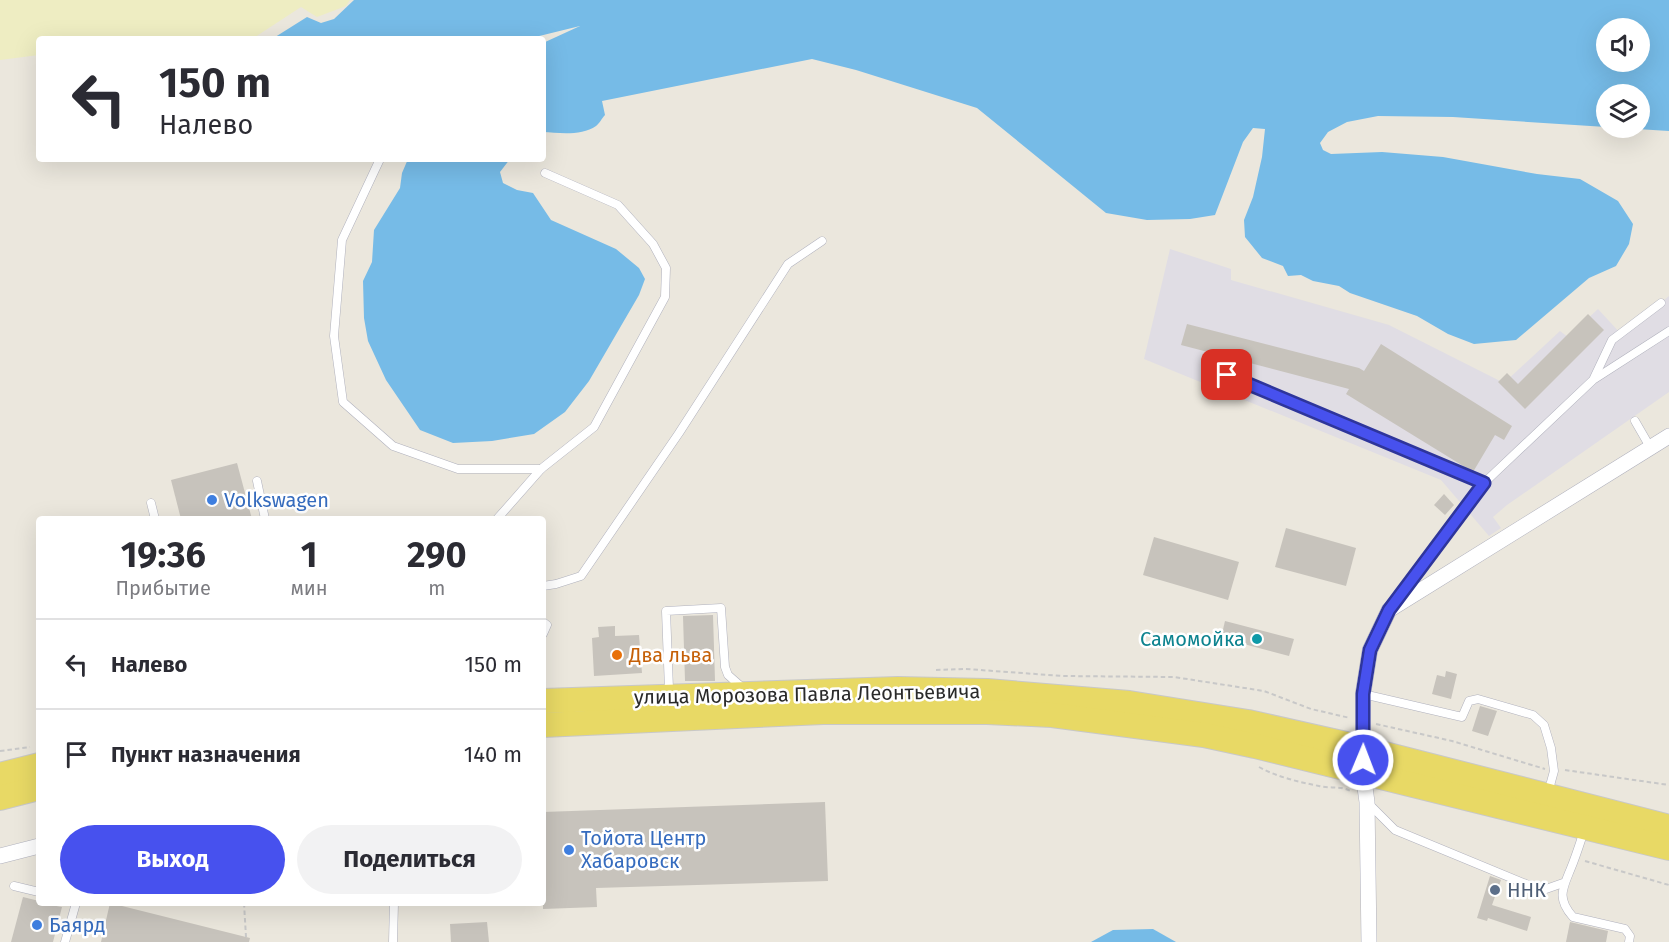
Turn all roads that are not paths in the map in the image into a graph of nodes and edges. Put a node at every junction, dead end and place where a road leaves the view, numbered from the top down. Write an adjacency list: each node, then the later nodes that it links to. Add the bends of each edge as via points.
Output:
1 (379, 162): 11 (lane, via 342,240 334,336 343,402 393,446 458,469)
2 (545, 173): 11 (lane, via 618,205 653,244 666,268 665,297 594,427)
3 (822, 241): 18 (lane, via 788,264 581,576)
4 (1661, 303): 7 (lane, via 1612,340)
5 (1669, 331): 7 (lane)
6 (1227, 375): 13 (lane)
7 (1593, 380): 13 (lane)
8 (1635, 421): 10 (lane)
9 (1669, 436): 10 (street)
10 (1650, 447): 19 (street)
11 (541, 469): 17 (lane)
12 (256, 481): 16 (lane)
13 (1484, 483): 19 (lane)
14 (151, 503): 15 (lane)
15 (154, 516)
16 (265, 516)
17 (500, 516)
18 (546, 586)
19 (1389, 610): 21 (street, via 1370,650)
20 (750, 694): 22 (main road, улица Морозова Павла Леонтьевича); 22 (lane, via 728,675 725,667 722,608 666,611 669,689); 25 (main road, улица Морозова Павла Леонтьевича, via 933,690 1071,697 1248,722)
21 (1363, 694): 25 (street); 32 (lane, via 1462,717 1469,701 1478,699 1533,715 1544,726 1551,748 1554,771)
22 (658, 696): 23 (main road, улица Морозова Павла Леонтьевича)
23 (546, 701)
24 (546, 725): 27 (main road, улица Морозова Павла Леонтьевича, via 823,712 987,712 1204,735)
25 (1363, 748): 27 (street); 32 (main road, улица Морозова Павла Леонтьевича)
26 (36, 766): 28 (main road)
27 (1363, 773): 31 (street); 32 (main road, улица Морозова Павла Леонтьевича)
28 (0, 775)
29 (36, 789): 30 (main road)
30 (0, 798)
31 (1367, 802): 38 (lane, via 1395,830 1526,884 1546,889); 45 (street)
32 (1545, 806): 33 (main road, улица Морозова Павла Леонтьевича); 34 (main road, улица Морозова Павла Леонтьевича)
33 (1586, 827): 36 (main road, улица Морозова Павла Леонтьевича); 38 (lane)
34 (1669, 827)
35 (36, 847): 37 (street)
36 (1669, 848)
37 (0, 856)
38 (1563, 883): 46 (lane, via 1563,897 1573,916 1625,929)
39 (14, 886): 40 (lane)
40 (36, 891)
41 (75, 906): 43 (lane)
42 (394, 906): 44 (lane)
43 (64, 942)
44 (393, 942)
45 (1370, 942)
46 (1629, 942)

